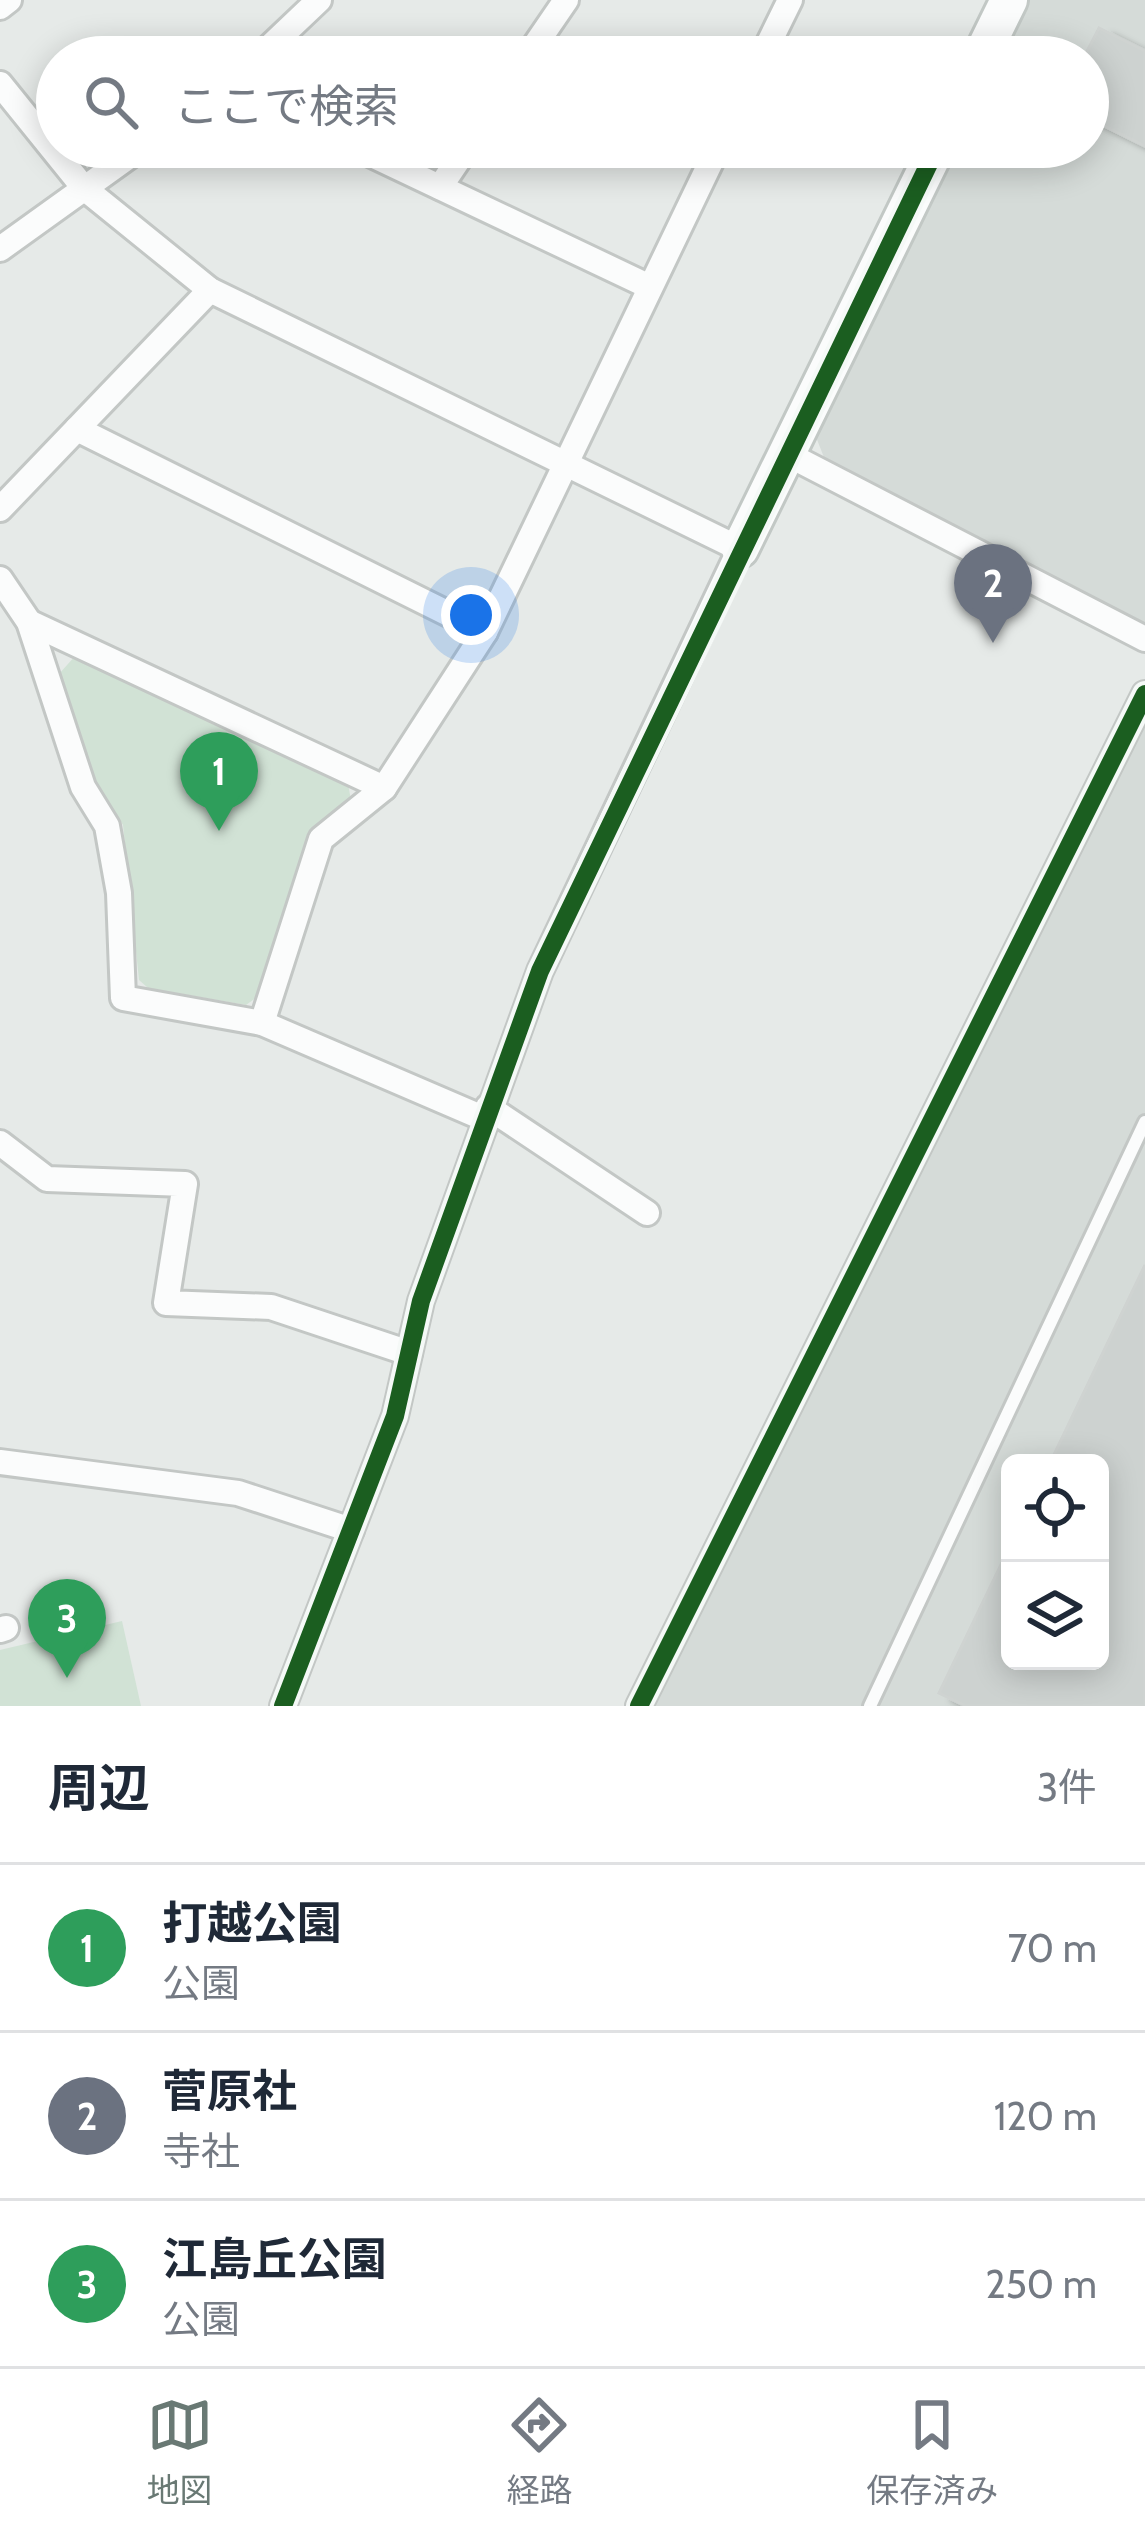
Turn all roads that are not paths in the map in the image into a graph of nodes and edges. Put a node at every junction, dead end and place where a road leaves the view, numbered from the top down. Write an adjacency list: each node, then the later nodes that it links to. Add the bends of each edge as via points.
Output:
1 (9, 0): 6 (street)
2 (319, 0): 7 (street)
3 (566, 0): 8 (street)
4 (790, 0): 9 (street)
5 (1009, 0): 10 (street)
6 (0, 7)
7 (284, 36)
8 (541, 36)
9 (772, 36)
10 (991, 36)
11 (0, 84): 12 (street)
12 (36, 129)
13 (68, 168): 20 (street)
14 (112, 168): 20 (street)
15 (400, 168): 19 (street)
16 (453, 168): 19 (street)
17 (708, 168): 22 (street)
18 (927, 168): 25 (street)
19 (440, 187): 22 (street)
20 (84, 188): 21 (street); 23 (street)
21 (0, 249)
22 (650, 287): 26 (street)
23 (210, 290): 24 (street); 26 (street)
24 (77, 429): 27 (street); 31 (street)
25 (787, 454): 28 (street); 32 (street)
26 (566, 462): 28 (street); 31 (street)
27 (0, 509)
28 (740, 549): 36 (street, via 539,971)
29 (0, 579): 30 (street)
30 (29, 622): 34 (street); 35 (street, via 83,787 107,826 123,998)
31 (484, 632): 34 (street)
32 (1145, 639)
33 (1145, 694): 44 (street)
34 (384, 788): 35 (street, via 321,839)
35 (262, 1023): 36 (street)
36 (485, 1112): 39 (street); 40 (street)
37 (1145, 1122): 45 (lane)
38 (0, 1143): 40 (street, via 47,1180 184,1184 166,1303 271,1307)
39 (646, 1213)
40 (410, 1353): 42 (street)
41 (0, 1462): 42 (street, via 238,1493)
42 (351, 1530): 43 (street)
43 (283, 1706)
44 (638, 1706)
45 (870, 1706)

